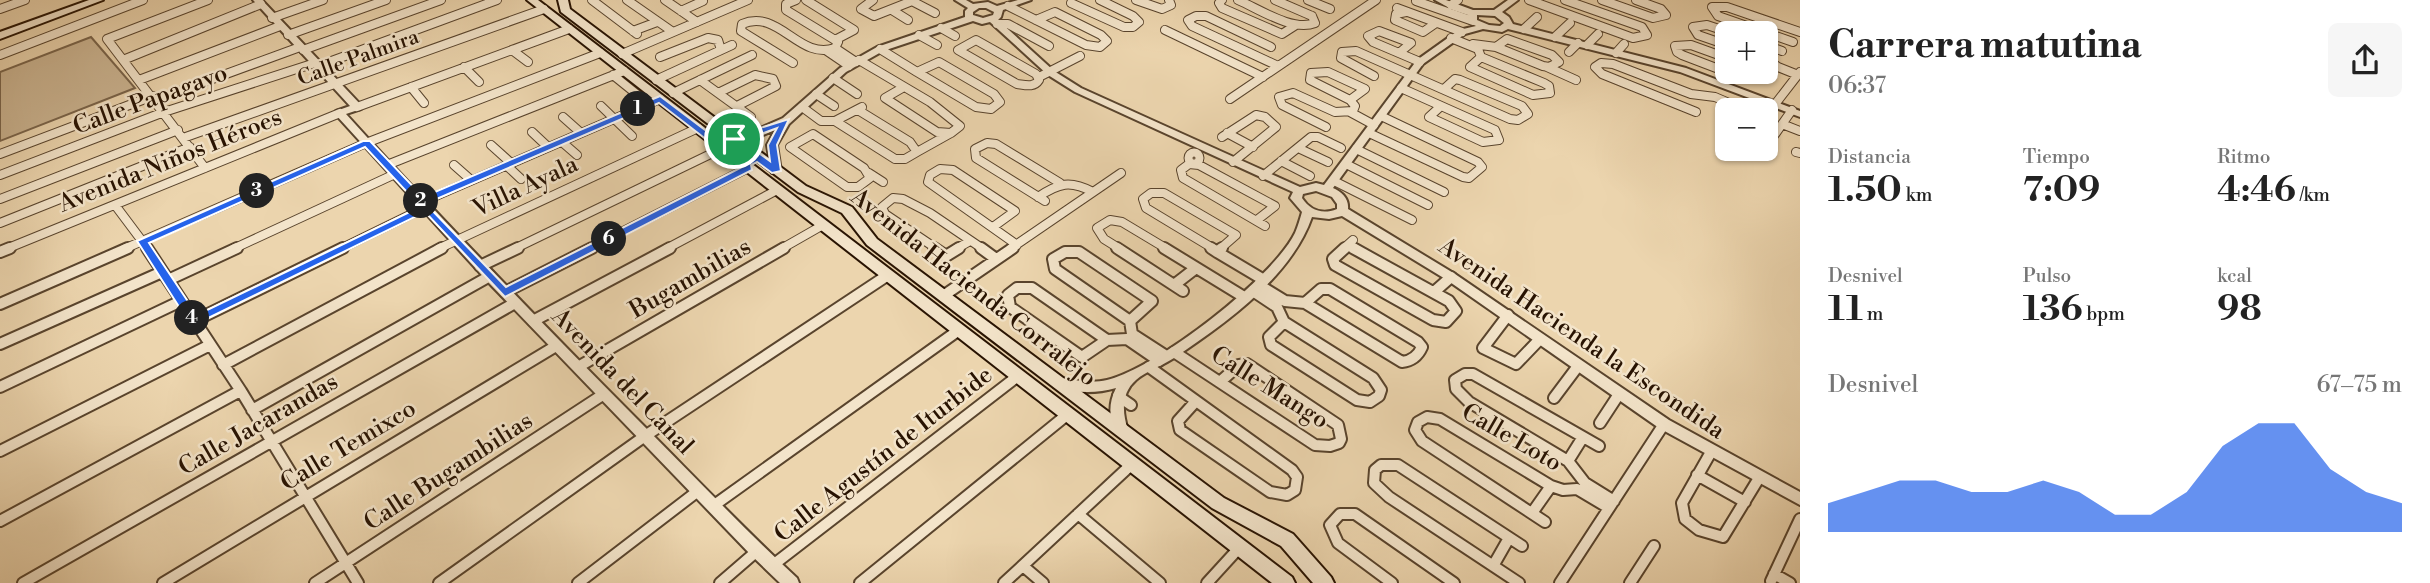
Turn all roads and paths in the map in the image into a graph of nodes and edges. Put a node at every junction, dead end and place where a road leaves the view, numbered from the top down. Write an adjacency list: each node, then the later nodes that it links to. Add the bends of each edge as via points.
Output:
1 (25, 0): 45 (street)
2 (88, 0): 68 (main road)
3 (98, 0): 68 (main road)
4 (143, 0): 116 (street)
5 (208, 0): 121 (street, via 107,39)
6 (323, 0): 55 (street)
7 (386, 0): 83 (street)
8 (441, 0): 102 (street)
9 (497, 0): 128 (street, Calle Papagayo)
10 (563, 0): 114 (main road, Avenida Hacienda Corralejo, via 565,10)
11 (592, 0): 61 (street, via 635,33)
12 (627, 0): 61 (street)
13 (666, 0): 48 (street)
14 (701, 0): 48 (street)
15 (748, 0): 62 (street)
16 (796, 0): 46 (street, via 786,5)
17 (806, 0): 100 (street, via 854,30)
18 (873, 0): 52 (street, via 861,9)
19 (911, 0): 47 (street); 49 (street)
20 (1027, 0): 43 (street)
21 (1090, 0): 22 (street, via 1075,4 1118,26 1132,28 1138,18)
22 (1100, 0)
23 (1136, 0): 44 (street, via 1153,8)
24 (1238, 0): 69 (street)
25 (1275, 0): 63 (street)
26 (1308, 0): 63 (street, via 1328,8)
27 (1376, 0): 81 (street)
28 (1439, 0): 37 (street)
29 (1514, 0): 50 (street)
30 (1529, 0): 51 (street)
31 (1565, 0): 38 (street)
32 (1602, 0): 56 (street)
33 (1636, 0): 56 (street, via 1665,12 1665,16)
34 (259, 1): 55 (street); 121 (street)
35 (1220, 1): 41 (street); 69 (street, via 1222,8 1282,34)
36 (1416, 1): 60 (street)
37 (1454, 3): 60 (street)
38 (1577, 4): 51 (street); 51 (street, via 1642,27 1647,35 1633,38)
39 (538, 5): 75 (main road); 151 (street, Calle Palmira)
40 (776, 5): 46 (street)
41 (1208, 5)
42 (968, 6): 53 (street, via 988,5); 53 (street, via 982,21); 73 (street)
43 (1008, 6): 53 (street); 59 (street)
44 (1168, 7)
45 (0, 9)
46 (786, 10): 100 (street)
47 (892, 10): 52 (street); 57 (street)
48 (681, 11): 62 (street)
49 (935, 13)
50 (1495, 13): 60 (street, via 1482,10); 72 (street, via 1508,20)
51 (1567, 13)
52 (874, 16): 70 (street)
53 (996, 17): 98 (street); 139 (street)
54 (1537, 17): 76 (street)
55 (272, 18): 71 (street)
56 (1653, 18): 64 (street)
57 (908, 19)
58 (1178, 19): 65 (street)
59 (1036, 20): 59 (street, via 1088,46 1106,44 1106,38 1055,12)
60 (1476, 20): 72 (street, via 1498,29); 87 (street)
61 (657, 22): 80 (street)
62 (697, 22): 80 (street)
63 (1313, 22): 69 (street); 81 (street)
64 (1665, 22)
65 (1188, 23): 118 (street); 118 (street, via 1199,13 1269,46)
66 (1436, 23): 66 (street, via 1406,12 1396,11 1395,20 1421,32); 87 (street)
67 (1570, 23): 90 (street)
68 (29, 24): 82 (main road)
69 (1296, 24)
70 (886, 25)
71 (280, 26): 83 (street); 146 (street)
72 (1508, 26): 76 (street)
73 (941, 28): 86 (street); 89 (street)
74 (1715, 28): 88 (street, via 1693,27)
75 (569, 29): 104 (street); 110 (main road)
76 (1524, 29): 90 (street)
77 (1682, 29): 88 (street)
78 (1165, 30): 143 (street)
79 (1796, 30): 79 (street, via 1727,7 1712,7 1718,16 1789,40)
80 (673, 32): 114 (street)
81 (1330, 32): 130 (street)
82 (0, 34)
83 (288, 34): 102 (street)
84 (1356, 34): 91 (street)
85 (1598, 34): 94 (street)
86 (919, 35): 97 (street); 103 (street)
87 (1456, 35): 101 (street, via 1479,47); 120 (street, via 1478,49); 125 (street)
88 (1698, 35): 93 (street)
89 (955, 36)
90 (1555, 37): 94 (street)
91 (1369, 39): 111 (street); 111 (street, via 1369,34 1379,31 1411,43)
92 (1673, 40): 99 (street)
93 (1715, 41)
94 (1583, 44): 112 (street); 113 (street)
95 (1625, 44): 113 (street)
96 (732, 45): 105 (street)
97 (937, 45)
98 (1049, 46)
99 (1691, 46): 115 (street); 135 (street, via 1674,48)
100 (832, 47): 106 (street); 126 (street)
101 (1496, 47): 131 (street); 131 (street, via 1507,38 1559,62)
102 (302, 49): 128 (street); 164 (street)
103 (880, 49): 126 (street); 129 (street)
104 (512, 50): 123 (street); 132 (street)
105 (721, 50): 133 (street); 133 (street, via 721,43 708,38 664,56)
106 (812, 50): 106 (street, via 791,62 741,31 742,24 763,20)
107 (1778, 50): 109 (street)
108 (1342, 51): 122 (street); 127 (street, via 1356,51); 127 (street, via 1345,62 1372,75)
109 (1782, 51)
110 (600, 52): 138 (main road); 207 (street)
111 (1399, 52): 125 (street)
112 (1570, 52)
113 (1616, 53): 157 (street)
114 (622, 54): 158 (main road, Avenida Hacienda Corralejo)
115 (1715, 54)
116 (0, 55)
117 (752, 55): 124 (street)
118 (1253, 55): 130 (street)
119 (1080, 56): 139 (street)
120 (1481, 57): 120 (street, via 1544,83 1550,93 1533,95 1470,67)
121 (123, 60): 146 (street)
122 (1329, 60)
123 (527, 62)
124 (738, 62): 140 (street, via 754,64); 147 (street)
125 (1420, 62): 141 (street)
126 (855, 63): 142 (street); 144 (street)
127 (1385, 63): 141 (street)
128 (316, 64): 151 (street); 185 (street, Calle Papagayo)
129 (908, 66): 137 (street); 142 (street, via 891,70)
130 (1278, 66): 143 (street)
131 (1543, 66): 149 (street)
132 (464, 67): 150 (street); 152 (street)
133 (684, 67): 158 (street)
134 (1778, 67): 145 (street)
135 (1715, 68)
136 (1778, 71): 145 (street)
137 (917, 72): 179 (street); 179 (street, via 938,62 999,98 998,106)
138 (618, 73): 158 (main road); 228 (street)
139 (1051, 73): 148 (street); 219 (street)
140 (755, 75): 159 (street); 174 (street, via 769,76 776,86)
141 (1411, 75): 155 (street); 156 (street)
142 (887, 76): 153 (street)
143 (1263, 77): 168 (street)
144 (833, 78): 161 (street); 162 (street)
145 (1797, 78): 170 (street)
146 (139, 80): 164 (street)
147 (700, 80): 158 (street); 159 (street)
148 (1038, 80): 148 (street, via 1028,86 1017,84 958,50 976,40)
149 (1576, 80)
150 (479, 82)
151 (335, 83): 177 (street); 203 (street, Calle Palmira)
152 (411, 87): 171 (street); 177 (street)
153 (904, 87): 201 (street, via 959,121); 201 (street, via 885,98 937,132)
154 (1280, 87): 160 (street)
155 (1401, 88): 176 (street); 194 (street)
156 (1444, 89): 191 (street); 191 (street, via 1460,80 1522,106 1528,114)
157 (1747, 92): 166 (street); 167 (street)
158 (651, 93): 190 (street); 197 (main road); 208 (main road, Avenida Hacienda Corralejo)
159 (718, 93): 174 (street)
160 (1293, 93): 182 (street); 182 (street, via 1281,95 1279,102 1322,126)
161 (816, 94): 175 (street); 180 (street)
162 (857, 94)
163 (1697, 96): 165 (street); 178 (street); 178 (street, via 1613,64 1601,63 1593,69)
164 (154, 98): 185 (street); 216 (street)
165 (1717, 98)
166 (1742, 98)
167 (1763, 98)
168 (1230, 99)
169 (1350, 100): 169 (street, via 1365,89 1323,71 1306,78); 181 (street)
170 (1778, 101)
171 (424, 103)
172 (1778, 104): 184 (street)
173 (601, 106): 190 (street)
174 (737, 106): 188 (street)
175 (834, 106)
176 (1441, 106): 176 (street, via 1429,117 1483,142 1503,138)
177 (357, 107): 186 (street, Avenida Niños Héroes)
178 (1686, 107): 183 (street)
179 (978, 108): 189 (street)
180 (799, 109): 192 (street); 193 (street, via 821,121); 204 (street, via 815,124)
181 (1353, 111): 182 (street); 194 (street)
182 (1335, 112)
183 (1696, 112)
184 (1796, 112): 195 (street)
185 (164, 113): 203 (street); 232 (street, Calle Papagayo)
186 (340, 113): 207 (street, Avenida del Canal); 227 (street, Avenida Niños Héroes)
187 (564, 117): 202 (street)
188 (751, 117)
189 (993, 117)
190 (614, 119): 202 (street); 205 (street)
191 (1510, 119): 196 (street)
192 (786, 121): 208 (street); 229 (street, via 772,145)
193 (835, 121): 217 (street, via 888,157 900,160); 217 (street, via 860,108 910,142)
194 (1375, 123): 194 (street, via 1478,162 1482,167 1469,178 1463,177); 215 (street)
195 (1782, 124): 198 (street); 199 (street)
196 (1525, 126)
197 (698, 128): 208 (main road); 261 (street, Villa Ayala)
198 (1778, 130)
199 (1800, 131)
200 (532, 132): 212 (street)
201 (953, 132): 217 (street)
202 (581, 133): 206 (street)
203 (180, 134): 211 (street); 251 (street, Calle Palmira)
204 (813, 135): 230 (street); 230 (street, via 790,147 840,184 864,184)
205 (632, 136)
206 (562, 142): 212 (street); 218 (street)
207 (366, 143): 228 (street, Avenida del Canal); 262 (street)
208 (728, 144): 223 (main road, Avenida Hacienda Corralejo); 271 (street)
209 (491, 145): 224 (street)
210 (1253, 147): 210 (street, via 1225,135 1250,116 1265,117 1276,127); 221 (street)
211 (190, 148): 227 (street); 258 (street)
212 (548, 148): 224 (street)
213 (1298, 148): 214 (street, via 1314,136); 220 (street); 222 (street)
214 (1342, 148)
215 (1356, 149): 225 (street); 248 (street)
216 (0, 154)
217 (914, 154)
218 (577, 155)
219 (1192, 160): 219 (street, via 1199,165 1275,206 1261,223 1182,178); 221 (street); 234 (street)
220 (1281, 161): 235 (street); 236 (street)
221 (1233, 162): 235 (street)
222 (1328, 162)
223 (750, 163): 229 (main road, Avenida Hacienda Corralejo); 244 (main road); 278 (street)
224 (508, 164): 237 (street); 238 (street)
225 (1346, 164): 243 (street); 254 (street)
226 (454, 165): 238 (street)
227 (205, 168): 253 (street, Avenida Niños Héroes)
228 (391, 170): 252 (street, Avenida del Canal); 273 (street)
229 (776, 171): 280 (main road, Avenida Hacienda Corralejo, via 811,195 847,210 872,242)
230 (869, 173): 239 (street)
231 (1121, 173): 247 (street)
232 (0, 176)
233 (919, 176): 240 (street)
234 (1171, 176)
235 (1263, 176): 246 (street)
236 (1310, 176)
237 (522, 179)
238 (471, 180): 252 (street)
239 (883, 182)
240 (928, 182): 260 (street); 260 (street, via 934,172 953,170 1015,211)
241 (1060, 183): 241 (street, via 996,144 978,146 974,152 976,158 1042,199); 247 (street, via 1076,182)
242 (1159, 185): 249 (street)
243 (1330, 185): 246 (street); 255 (street, via 1343,204); 257 (street)
244 (777, 190): 259 (main road); 287 (street)
245 (897, 191): 250 (street)
246 (1299, 191): 256 (street, via 1296,198)
247 (1093, 192): 264 (street)
248 (1445, 192)
249 (1149, 195): 265 (street, via 1143,201 1146,208); 265 (street, via 1164,193 1236,235)
250 (907, 198): 263 (street); 263 (street, via 887,201 882,207 885,214 944,256)
251 (0, 199)
252 (424, 204): 261 (street, Avenida del Canal); 286 (street)
253 (115, 205): 262 (street); 266 (street, Avenida Niños Héroes)
254 (1427, 206)
255 (1342, 211): 256 (street, via 1329,216); 274 (street, Avenida Hacienda la Escondida)
256 (1308, 212): 277 (street, via 1307,225 1288,256)
257 (1412, 220)
258 (0, 223)
259 (823, 225): 272 (main road); 300 (street, Bugambilias)
260 (993, 227): 264 (street)
261 (456, 240): 271 (street, Avenida del Canal); 298 (street, Villa Ayala)
262 (142, 241): 273 (street); 284 (street)
263 (970, 241): 267 (street)
264 (1017, 245): 267 (street)
265 (1217, 251): 277 (street)
266 (0, 252)
267 (996, 259): 280 (street)
268 (1043, 260): 270 (street)
269 (1196, 268): 269 (street, via 1122,222 1110,220 1097,228 1104,239 1178,288); 277 (street)
270 (1055, 269): 288 (street); 288 (street, via 1058,254 1079,253 1152,301)
271 (485, 271): 278 (street, Avenida del Canal); 313 (street)
272 (888, 275): 290 (main road); 318 (street)
273 (165, 276): 281 (street); 294 (street)
274 (1451, 277): 279 (street); 285 (street, Avenida Hacienda la Escondida)
275 (1017, 278): 276 (street)
276 (1032, 288): 293 (street); 293 (street, via 1011,290 1007,298 1010,307 1082,357)
277 (1255, 288): 283 (street, via 1285,301); 289 (street, via 1277,307); 297 (street)
278 (505, 292): 282 (street, Avenida del Canal)
279 (1434, 292): 279 (street, via 1456,311 1446,322 1433,320 1335,265 1333,258 1350,242)
280 (943, 296): 304 (main road, Avenida Hacienda Corralejo)
281 (181, 300): 286 (street); 305 (street)
282 (515, 303): 287 (street, Avenida del Canal); 320 (street, Calle Jacarandas)
283 (1305, 303): 283 (street, via 1402,362 1412,360 1422,347 1330,289 1321,289)
284 (0, 304)
285 (1508, 315): 292 (street, Avenida Hacienda la Escondida); 292 (street, via 1483,348 1516,364)
286 (194, 321): 295 (street)
287 (533, 321): 296 (street, Avenida del Canal)
288 (1130, 321): 291 (street)
289 (1284, 323): 289 (street, via 1373,378 1381,390 1379,396 1370,402 1357,400 1271,345 1269,337)
290 (959, 330): 301 (main road); 334 (street)
291 (1129, 336): 293 (street); 297 (street)
292 (1540, 339): 299 (street, Avenida Hacienda la Escondida)
293 (1107, 340)
294 (0, 344)
295 (210, 345): 298 (street); 322 (street)
296 (556, 346): 300 (street, Avenida del Canal); 330 (street, Calle Temixco)
297 (1162, 359): 302 (street); 303 (street, Calle Mango); 311 (street)
298 (223, 365): 306 (street)
299 (1578, 366): 308 (street, Avenida Hacienda la Escondida); 310 (street)
300 (578, 367): 307 (street, Avenida del Canal)
301 (1018, 376): 314 (main road); 346 (street, Calle Agustín de Iturbide)
302 (1133, 377): 304 (street, via 1110,385); 309 (street)
303 (1221, 381): 303 (street, Calle Mango, via 1315,445 1339,443 1338,425 1242,363)
304 (1059, 383): 317 (main road, Avenida Hacienda Corralejo)
305 (0, 387)
306 (240, 391): 313 (street); 337 (street)
307 (604, 394): 318 (street, Avenida del Canal); 345 (street, Calle Bugambilias)
308 (1619, 394): 315 (street); 316 (street, Avenida Hacienda la Escondida)
309 (1118, 396): 312 (street); 317 (street, via 1116,415)
310 (1554, 398)
311 (1196, 401): 311 (street, via 1292,470 1297,477 1295,489 1287,495 1270,492 1177,425)
312 (1131, 405)
313 (252, 410): 320 (street)
314 (1068, 414): 325 (main road); 357 (street)
315 (1600, 423)
316 (1664, 424): 323 (street, Avenida Hacienda la Escondida); 333 (street)
317 (1121, 430): 363 (main road, Avenida Hacienda Corralejo, via 1218,503 1287,540)
318 (645, 436): 329 (street, Avenida del Canal); 353 (street)
319 (1583, 437): 321 (street); 324 (street); 324 (street, via 1473,374 1455,380 1456,389 1469,402)
320 (272, 440): 330 (street); 349 (street, Calle Jacarandas)
321 (1599, 446)
322 (0, 451)
323 (1711, 452): 326 (street); 327 (street, Avenida Hacienda la Escondida)
324 (1568, 461): 333 (street, via 1585,483)
325 (1132, 464): 336 (street); 343 (main road)
326 (1698, 475): 332 (street); 332 (street, via 1682,503 1682,512 1699,530 1723,537)
327 (1759, 478): 331 (street, Avenida Hacienda la Escondida); 332 (street)
328 (1551, 486): 333 (street, Calle Loto, via 1577,489); 335 (street); 335 (street, Calle Loto, via 1440,419 1427,417 1418,422 1415,430 1422,442)
329 (698, 491): 334 (street, Avenida del Canal); 354 (street)
330 (306, 495): 345 (street); 350 (street, Calle Temixco)
331 (1800, 499)
332 (1745, 502)
333 (1611, 504): 367 (street)
334 (713, 506): 344 (street, Avenida del Canal)
335 (1532, 513): 338 (street)
336 (1078, 514): 347 (street); 360 (street)
337 (0, 521)
338 (1545, 522)
339 (1799, 525): 369 (street, via 1773,578)
340 (1509, 538): 341 (street); 348 (street); 348 (street, via 1398,465 1381,465 1375,470 1374,483 1389,497)
341 (1522, 546)
342 (1654, 546): 368 (street)
343 (1239, 548): 361 (street); 362 (main road)
344 (757, 551): 346 (street, Avenida del Canal); 355 (street)
345 (346, 563): 351 (street, Calle Bugambilias); 352 (street)
346 (774, 565): 356 (street, Avenida del Canal)
347 (1023, 566): 358 (street); 359 (street)
348 (1493, 566): 366 (street)
349 (23, 583)
350 (163, 583)
351 (315, 583)
352 (358, 583)
353 (439, 583)
354 (578, 583)
355 (720, 583)
356 (791, 583)
357 (860, 583)
358 (1004, 583)
359 (1043, 583)
360 (1160, 583)
361 (1207, 583)
362 (1286, 583)
363 (1325, 583)
364 (1392, 583): 365 (street, via 1338,543 1330,525 1340,514 1354,514)
365 (1454, 583)
366 (1520, 583)
367 (1560, 583)
368 (1630, 583)
369 (1790, 583)

